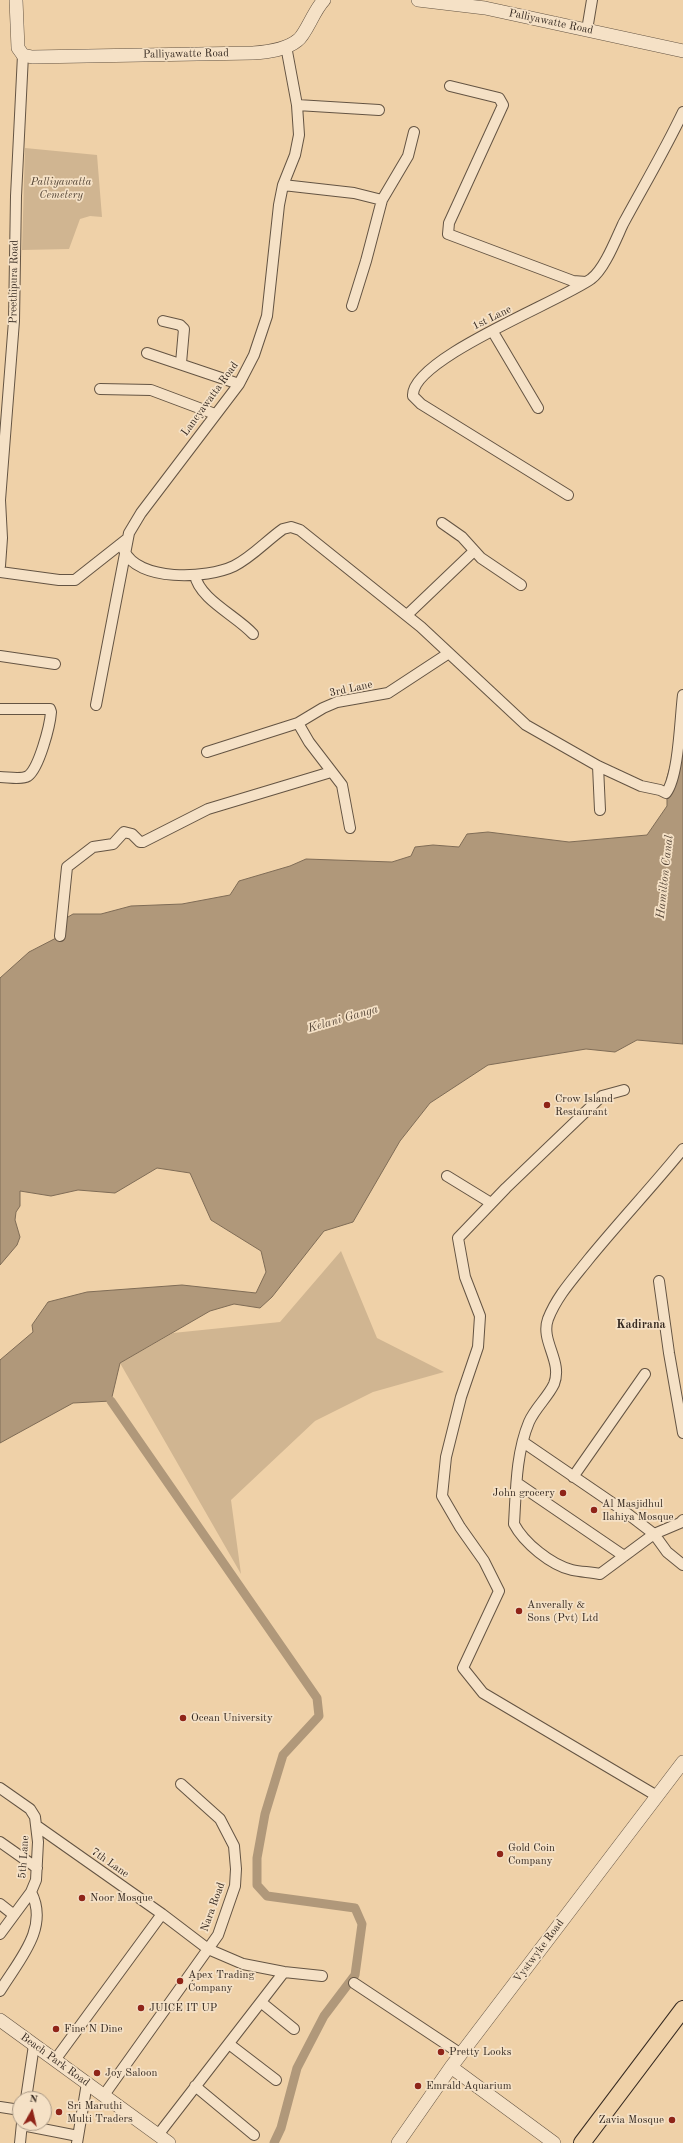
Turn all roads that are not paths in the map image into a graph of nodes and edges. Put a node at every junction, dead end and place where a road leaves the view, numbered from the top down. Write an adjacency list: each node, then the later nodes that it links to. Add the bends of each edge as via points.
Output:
1 (16, 0): 8 (street, Preethipura Road, via 16,36 18,48)
2 (324, 0): 6 (street, Palliyawatte Road, via 314,12 299,40)
3 (418, 0): 5 (street, Palliyawatte Road, via 485,8)
4 (592, 0): 5 (street)
5 (587, 30): 7 (street, Palliyawatte Road)
6 (286, 46): 8 (street, Palliyawatte Road, via 278,50 253,53 32,57); 10 (street, Lancyawatta Road)
7 (683, 51)
8 (23, 55): 31 (street, Preethipura Road, via 16,196 14,321 0,500)
9 (450, 86): 16 (street, via 499,98 503,102 503,108 449,223 448,234 573,281)
10 (298, 105): 11 (street); 14 (street, Lancyawatta Road, via 299,135 295,156)
11 (379, 110)
12 (683, 112): 16 (street, 1st Lane, via 604,262 595,276)
13 (414, 132): 15 (street, via 408,156)
14 (283, 185): 15 (street, via 354,193); 22 (street, Lancyawatta Road, via 273,246 269,306 254,356)
15 (382, 200): 17 (street)
16 (586, 282): 19 (street, 1st Lane)
17 (352, 306)
18 (163, 321): 21 (street, via 180,325 184,329)
19 (493, 332): 24 (street); 26 (street, 1st Lane, via 474,340 430,368 415,386 413,396 421,404)
20 (147, 353): 21 (street)
21 (181, 363): 22 (street)
22 (239, 384): 25 (street, Lancyawatta Road)
23 (100, 389): 25 (street, via 151,390)
24 (538, 408)
25 (215, 414): 28 (street, Lancyawatta Road, via 141,513)
26 (568, 495)
27 (442, 523): 30 (street, via 462,537)
28 (127, 539): 29 (street, Lancyawatta Road); 32 (street, via 75,580)
29 (124, 550): 33 (street, via 133,563 150,571); 41 (street, Lancyawatta Road)
30 (474, 551): 34 (street); 35 (street)
31 (0, 566)
32 (0, 572)
33 (196, 575): 35 (street, via 233,566 283,529 296,528); 36 (street, via 204,592)
34 (521, 585)
35 (407, 615): 37 (street)
36 (253, 634)
37 (449, 653): 43 (street, 3rd Lane, via 388,693 337,702); 45 (street, via 526,725)
38 (0, 656): 39 (street)
39 (55, 664)
40 (683, 695): 45 (street, via 674,767 671,784 666,793 641,786)
41 (96, 705)
42 (0, 709): 47 (street, via 50,709 51,712 44,745 32,772 21,778)
43 (298, 723): 44 (street, 3rd Lane); 46 (street)
44 (207, 752)
45 (598, 766): 48 (street)
46 (331, 772): 49 (street, via 342,785); 50 (street, via 208,809 143,842 124,832 109,846 93,847 67,868)
47 (0, 776)
48 (600, 810)
49 (350, 828)
50 (60, 936)
51 (624, 1090): 54 (street, via 602,1096)
52 (683, 1149): 58 (street, via 555,1300 545,1330 556,1365 554,1384 529,1421)
53 (447, 1176): 54 (street)
54 (491, 1204): 68 (street, via 458,1238 465,1277 480,1316 478,1347 461,1397 446,1457 442,1496 484,1561 499,1591 463,1668 483,1693)
55 (659, 1282): 57 (street)
56 (645, 1374): 59 (street)
57 (683, 1433)
58 (523, 1442): 59 (street); 60 (street)
59 (573, 1477): 62 (street)
60 (517, 1483): 63 (street); 63 (street, via 514,1524 533,1546 552,1561 570,1570 600,1574)
61 (683, 1520): 62 (street, via 680,1524)
62 (654, 1534): 63 (street); 64 (street, via 666,1552)
63 (624, 1556)
64 (683, 1565)
65 (683, 1762): 68 (street, Vystwyke Road)
66 (181, 1784): 77 (street, Nara Road, via 220,1819 234,1846 235,1886 218,1935)
67 (0, 1788): 69 (street, 5th Lane, via 30,1809)
68 (657, 1796): 88 (street, Vystwyke Road)
69 (37, 1826): 71 (street, 5th Lane); 74 (street, 7th Lane)
70 (0, 1842): 71 (street)
71 (38, 1868): 72 (street, 5th Lane)
72 (31, 1892): 75 (street, 5th Lane); 81 (street, via 37,1909 35,1929 27,1951)
73 (0, 1904): 75 (street)
74 (162, 1914): 77 (street, 7th Lane); 89 (street)
75 (14, 1915): 76 (street, 5th Lane)
76 (0, 1934)
77 (208, 1949): 78 (street, 7th Lane, via 243,1964); 95 (street, Nara Road)
78 (284, 1972): 79 (street, 7th Lane); 82 (street)
79 (322, 1976)
80 (354, 1983): 88 (street)
81 (0, 1991)
82 (262, 2003): 85 (street); 86 (street)
83 (683, 2009): 107 (main road)
84 (0, 2020): 87 (street, Beach Park Road)
85 (294, 2029)
86 (229, 2044): 91 (street); 93 (street)
87 (34, 2045): 89 (street, Beach Park Road); 94 (street)
88 (461, 2054): 90 (street, Vystwyke Road)
89 (56, 2060): 92 (street, Beach Park Road)
90 (451, 2067): 105 (street, Vystwyke Road); 106 (street)
91 (276, 2080)
92 (86, 2083): 95 (street, Beach Park Road); 102 (street)
93 (195, 2086): 100 (street); 101 (street)
94 (27, 2091)
95 (104, 2095): 100 (street, Beach Park Road)
96 (0, 2107): 97 (street)
97 (12, 2109)
98 (21, 2131): 103 (street)
99 (48, 2131): 102 (street)
100 (158, 2135): 104 (street, Beach Park Road)
101 (254, 2135)
102 (77, 2139)
103 (20, 2143)
104 (169, 2143)
105 (398, 2143)
106 (554, 2143)
107 (582, 2143)

